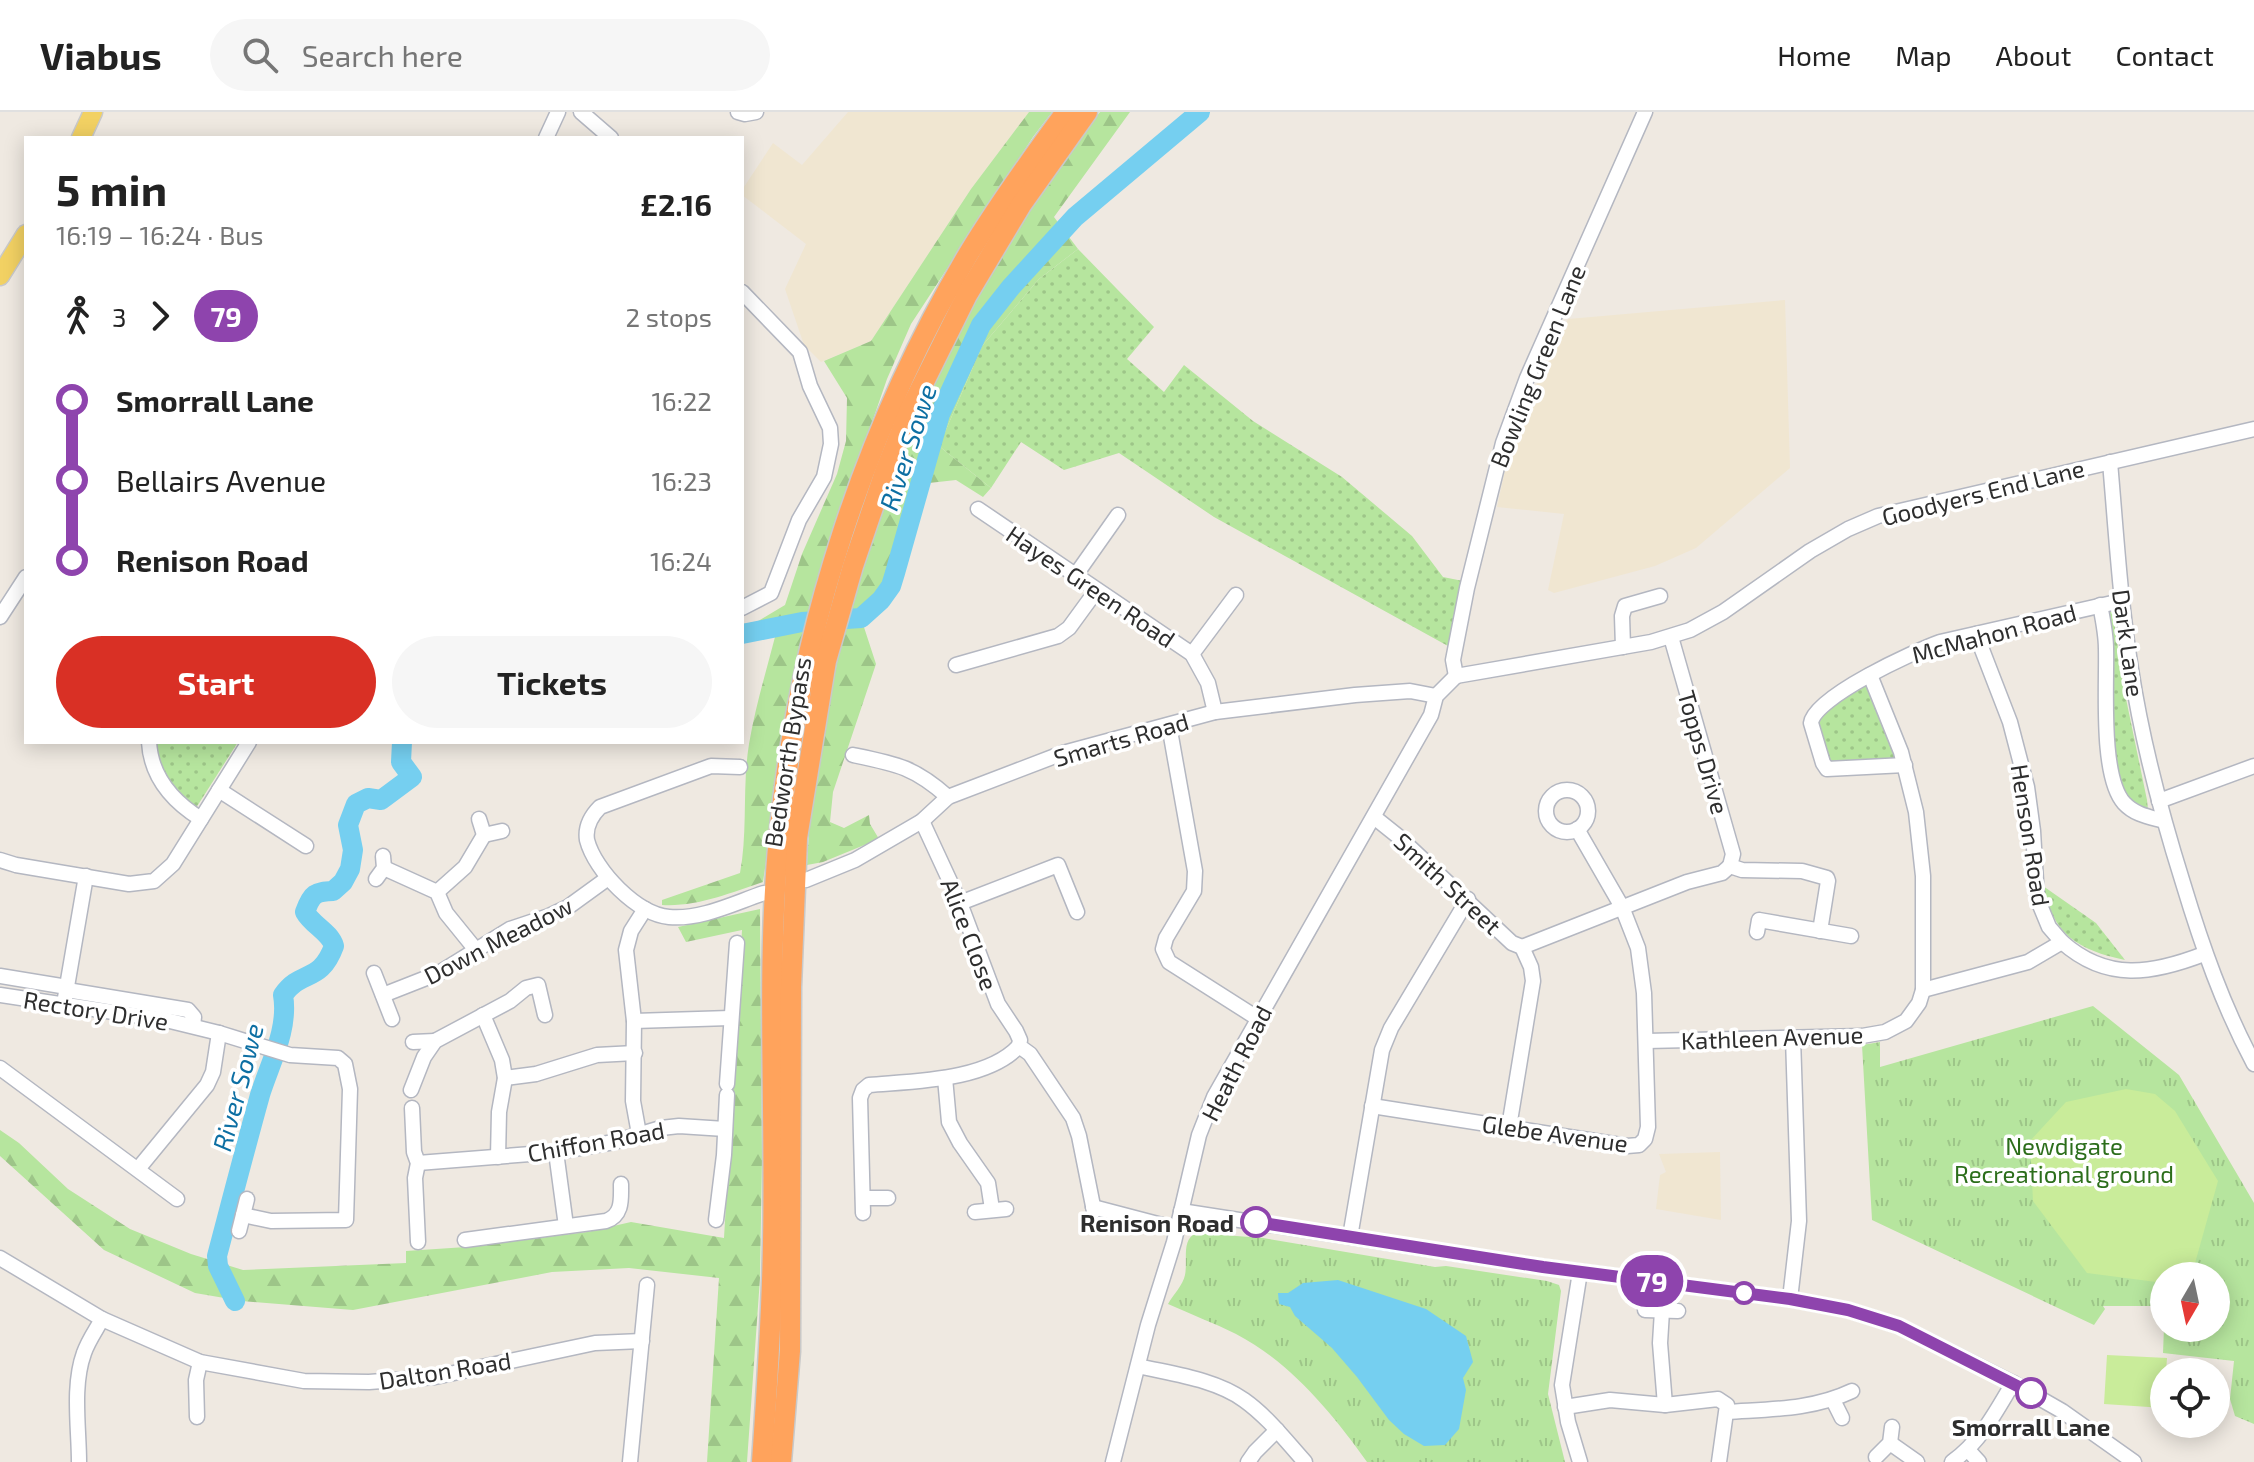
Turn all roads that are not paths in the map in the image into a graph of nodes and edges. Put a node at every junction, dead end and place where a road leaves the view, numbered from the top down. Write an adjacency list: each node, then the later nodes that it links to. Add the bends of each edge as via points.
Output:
1 (92, 112): 9 (main road)
2 (558, 112): 10 (street)
3 (581, 112): 11 (street)
4 (738, 112): 5 (street)
5 (756, 112)
6 (1066, 112): 19 (highway, Bedworth Bypass, via 977,241 930,326 885,423)
7 (1087, 112): 19 (highway, Bedworth Bypass, via 1021,205 949,330)
8 (1645, 112): 35 (street, Bowling Green Lane, via 1503,443 1467,588 1453,660)
9 (82, 136)
10 (547, 136)
11 (609, 136)
12 (23, 243): 13 (main road)
13 (0, 276)
14 (744, 294): 27 (street, via 800,352 830,428 829,463 790,539 771,593)
15 (2254, 429): 16 (street, Goodyers End Lane)
16 (2110, 462): 25 (street, Dark Lane); 30 (street, Goodyers End Lane, via 1863,522 1810,551 1713,619)
17 (978, 509): 20 (street, Hayes Green Road)
18 (1119, 513): 20 (street)
19 (844, 563): 129 (highway, Bedworth Bypass, via 779,835 772,992)
20 (1075, 576): 22 (street, Hayes Green Road)
21 (24, 580): 28 (street)
22 (1096, 591): 32 (street, Hayes Green Road); 33 (street, via 1065,632)
23 (1237, 594): 32 (street)
24 (1660, 596): 31 (street, via 1625,606)
25 (2121, 601): 26 (street, McMahon Road); 47 (street, Dark Lane)
26 (2100, 605): 29 (street, McMahon Road); 52 (street, Dark Lane, via 2108,747 2116,790 2132,810)
27 (744, 607)
28 (0, 617)
29 (1976, 634): 34 (street, McMahon Road, via 1915,651); 73 (street, Henson Road, via 2010,722 2027,787 2037,898)
30 (1671, 637): 31 (street, Goodyers End Lane); 58 (street, Topps Drive, via 1733,854)
31 (1623, 647): 35 (street, Goodyers End Lane)
32 (1192, 654): 37 (street, Hayes Green Road, via 1208,683)
33 (956, 666)
34 (1870, 675): 42 (street); 42 (street, McMahon Road, via 1812,717 1823,763 1833,771)
35 (1456, 676): 36 (street)
36 (1436, 696): 37 (street, Smarts Road, via 1410,691); 48 (street, Heath Road, via 1431,715)
37 (1215, 712): 38 (street, Smarts Road)
38 (1169, 725): 46 (street, Smarts Road, via 1063,753); 88 (street, via 1195,871 1194,891 1163,949 1169,962)
39 (149, 744): 49 (street, via 155,772 179,804)
40 (248, 744): 45 (street)
41 (853, 755): 46 (street, via 929,771)
42 (1905, 765): 81 (street, via 1921,845)
43 (2254, 766): 47 (street)
44 (740, 767): 61 (street, via 711,766 600,807 589,821 587,839)
45 (219, 790): 49 (street); 56 (street)
46 (948, 797): 51 (street, Smarts Road)
47 (2159, 801): 52 (street, Dark Lane)
48 (1374, 817): 65 (street, Smith Street); 88 (street, Heath Road)
49 (201, 819): 60 (street, via 168,871 154,881 138,885)
50 (479, 819): 55 (street)
51 (922, 821): 62 (street, Smarts Road, via 855,860); 66 (street, Alice Close)
52 (2164, 821): 77 (street, Dark Lane)
53 (1577, 829): 67 (street, Glebe Avenue)
54 (502, 831): 55 (street)
55 (484, 835): 63 (street, via 465,867)
56 (306, 846)
57 (0, 860): 60 (street)
58 (1730, 866): 67 (street); 70 (street, via 1827,878)
59 (381, 868): 63 (street)
60 (86, 876): 80 (street)
61 (608, 878): 68 (street); 76 (street, Down Meadow, via 568,907 510,929)
62 (806, 880)
63 (437, 892): 76 (street, via 446,913)
64 (764, 893): 68 (street, via 702,914 668,917)
65 (1468, 899): 75 (street, Smith Street); 104 (street, via 1386,1039)
66 (960, 903): 69 (street, via 1058,865); 97 (street, Alice Close, via 989,984)
67 (1622, 907): 75 (street); 95 (street, Glebe Avenue, via 1642,969)
68 (645, 909): 90 (street, via 626,950)
69 (1077, 912)
70 (1820, 931): 71 (street, via 1759,920); 72 (street)
71 (1757, 932)
72 (1851, 936)
73 (2062, 942): 77 (street, via 2087,961 2120,971 2155,969); 81 (street, via 2028,962)
74 (737, 943): 87 (street)
75 (1522, 947): 106 (street, via 1533,981)
76 (476, 950): 83 (street, Down Meadow, via 439,973)
77 (2204, 954): 99 (street, Dark Lane)
78 (374, 973): 83 (street)
79 (0, 976): 80 (street, Rectory Drive)
80 (67, 988): 84 (street); 91 (street, Rectory Drive, via 188,1010)
81 (1923, 990): 93 (street, Kathleen Avenue, via 1913,1014 1896,1028 1862,1036)
82 (0, 995): 84 (street, Rectory Drive)
83 (383, 995): 89 (street)
84 (64, 1005): 91 (street, Rectory Drive)
85 (483, 1015): 86 (street, via 538,985); 94 (street); 101 (street)
86 (545, 1015)
87 (730, 1018): 90 (street); 107 (street)
88 (1257, 1018): 117 (street, Heath Road, via 1207,1116)
89 (392, 1019)
90 (634, 1021): 98 (street)
91 (193, 1026): 92 (street, Rectory Drive)
92 (219, 1033): 112 (street, via 207,1085); 119 (street, Rectory Drive, via 290,1055 333,1056 347,1069 346,1220 271,1221)
93 (1793, 1038): 95 (street, Kathleen Avenue); 131 (street, via 1799,1221)
94 (435, 1041): 96 (street); 103 (street)
95 (1646, 1041): 106 (street, Glebe Avenue, via 1648,1135 1639,1145)
96 (413, 1042)
97 (1019, 1046): 102 (street, via 975,1071); 122 (street, Alice Close, via 1073,1118 1094,1209)
98 (635, 1053): 101 (street, via 597,1055); 108 (street, via 633,1101)
99 (2254, 1064)
100 (0, 1068): 112 (street)
101 (505, 1078): 110 (street)
102 (945, 1078): 114 (street, via 869,1085 861,1093 863,1206); 118 (street, via 949,1122 999,1209)
103 (411, 1090)
104 (1372, 1106): 106 (street, Glebe Avenue); 124 (street)
105 (412, 1108): 111 (street)
106 (1509, 1127)
107 (725, 1129): 108 (street, Chiffon Road, via 679,1126); 120 (street)
108 (639, 1134): 109 (street, Chiffon Road)
109 (556, 1152): 110 (street, Chiffon Road); 121 (street)
110 (498, 1157): 111 (street, Chiffon Road)
111 (418, 1163): 126 (street)
112 (138, 1169): 115 (street)
113 (621, 1184): 121 (street, via 621,1208 613,1219)
114 (888, 1198)
115 (177, 1199)
116 (247, 1199): 119 (street)
117 (1181, 1211): 122 (street, Heath Road); 124 (street)
118 (975, 1212)
119 (243, 1215): 123 (street)
120 (716, 1220)
121 (566, 1226): 125 (street)
122 (1177, 1229): 138 (street, Heath Road)
123 (239, 1231)
124 (1350, 1237): 128 (street)
125 (465, 1240)
126 (418, 1242)
127 (0, 1258): 135 (street, Dalton Road)
128 (1580, 1272): 131 (street); 143 (street, via 1562,1385)
129 (781, 1283): 152 (highway, Bedworth Bypass); 153 (highway, Bedworth Bypass, via 790,1351)
130 (647, 1285): 136 (street)
131 (1790, 1299): 139 (street, via 1899,1326)
132 (1645, 1310): 133 (street)
133 (1662, 1311): 134 (street); 142 (street)
134 (1678, 1311)
135 (102, 1319): 137 (street, Dalton Road); 150 (street, via 84,1354 78,1388)
136 (642, 1341): 137 (street, Dalton Road, via 595,1343 435,1377 369,1382 304,1381); 151 (street)
137 (200, 1362): 145 (street, via 196,1380 205,1397)
138 (1138, 1366): 147 (street, via 1229,1392); 154 (street, Heath Road)
139 (2013, 1383): 148 (street); 162 (street)
140 (1852, 1391): 141 (street)
141 (1833, 1400): 144 (street, via 1807,1407); 146 (street)
142 (1665, 1405): 143 (street, via 1610,1400); 144 (street, via 1718,1399)
143 (1565, 1407): 157 (street)
144 (1727, 1412): 158 (street)
145 (197, 1417)
146 (1842, 1418)
147 (1277, 1430): 155 (street); 156 (street)
148 (1968, 1450): 160 (street); 161 (street)
149 (1876, 1457): 159 (street, via 1891,1435)
150 (79, 1462)
151 (630, 1462)
152 (762, 1462)
153 (781, 1462)
154 (1113, 1462)
155 (1248, 1462)
156 (1305, 1462)
157 (1580, 1462)
158 (1719, 1462)
159 (1917, 1462)
160 (1952, 1462)
161 (1979, 1462)
162 (2134, 1462)

